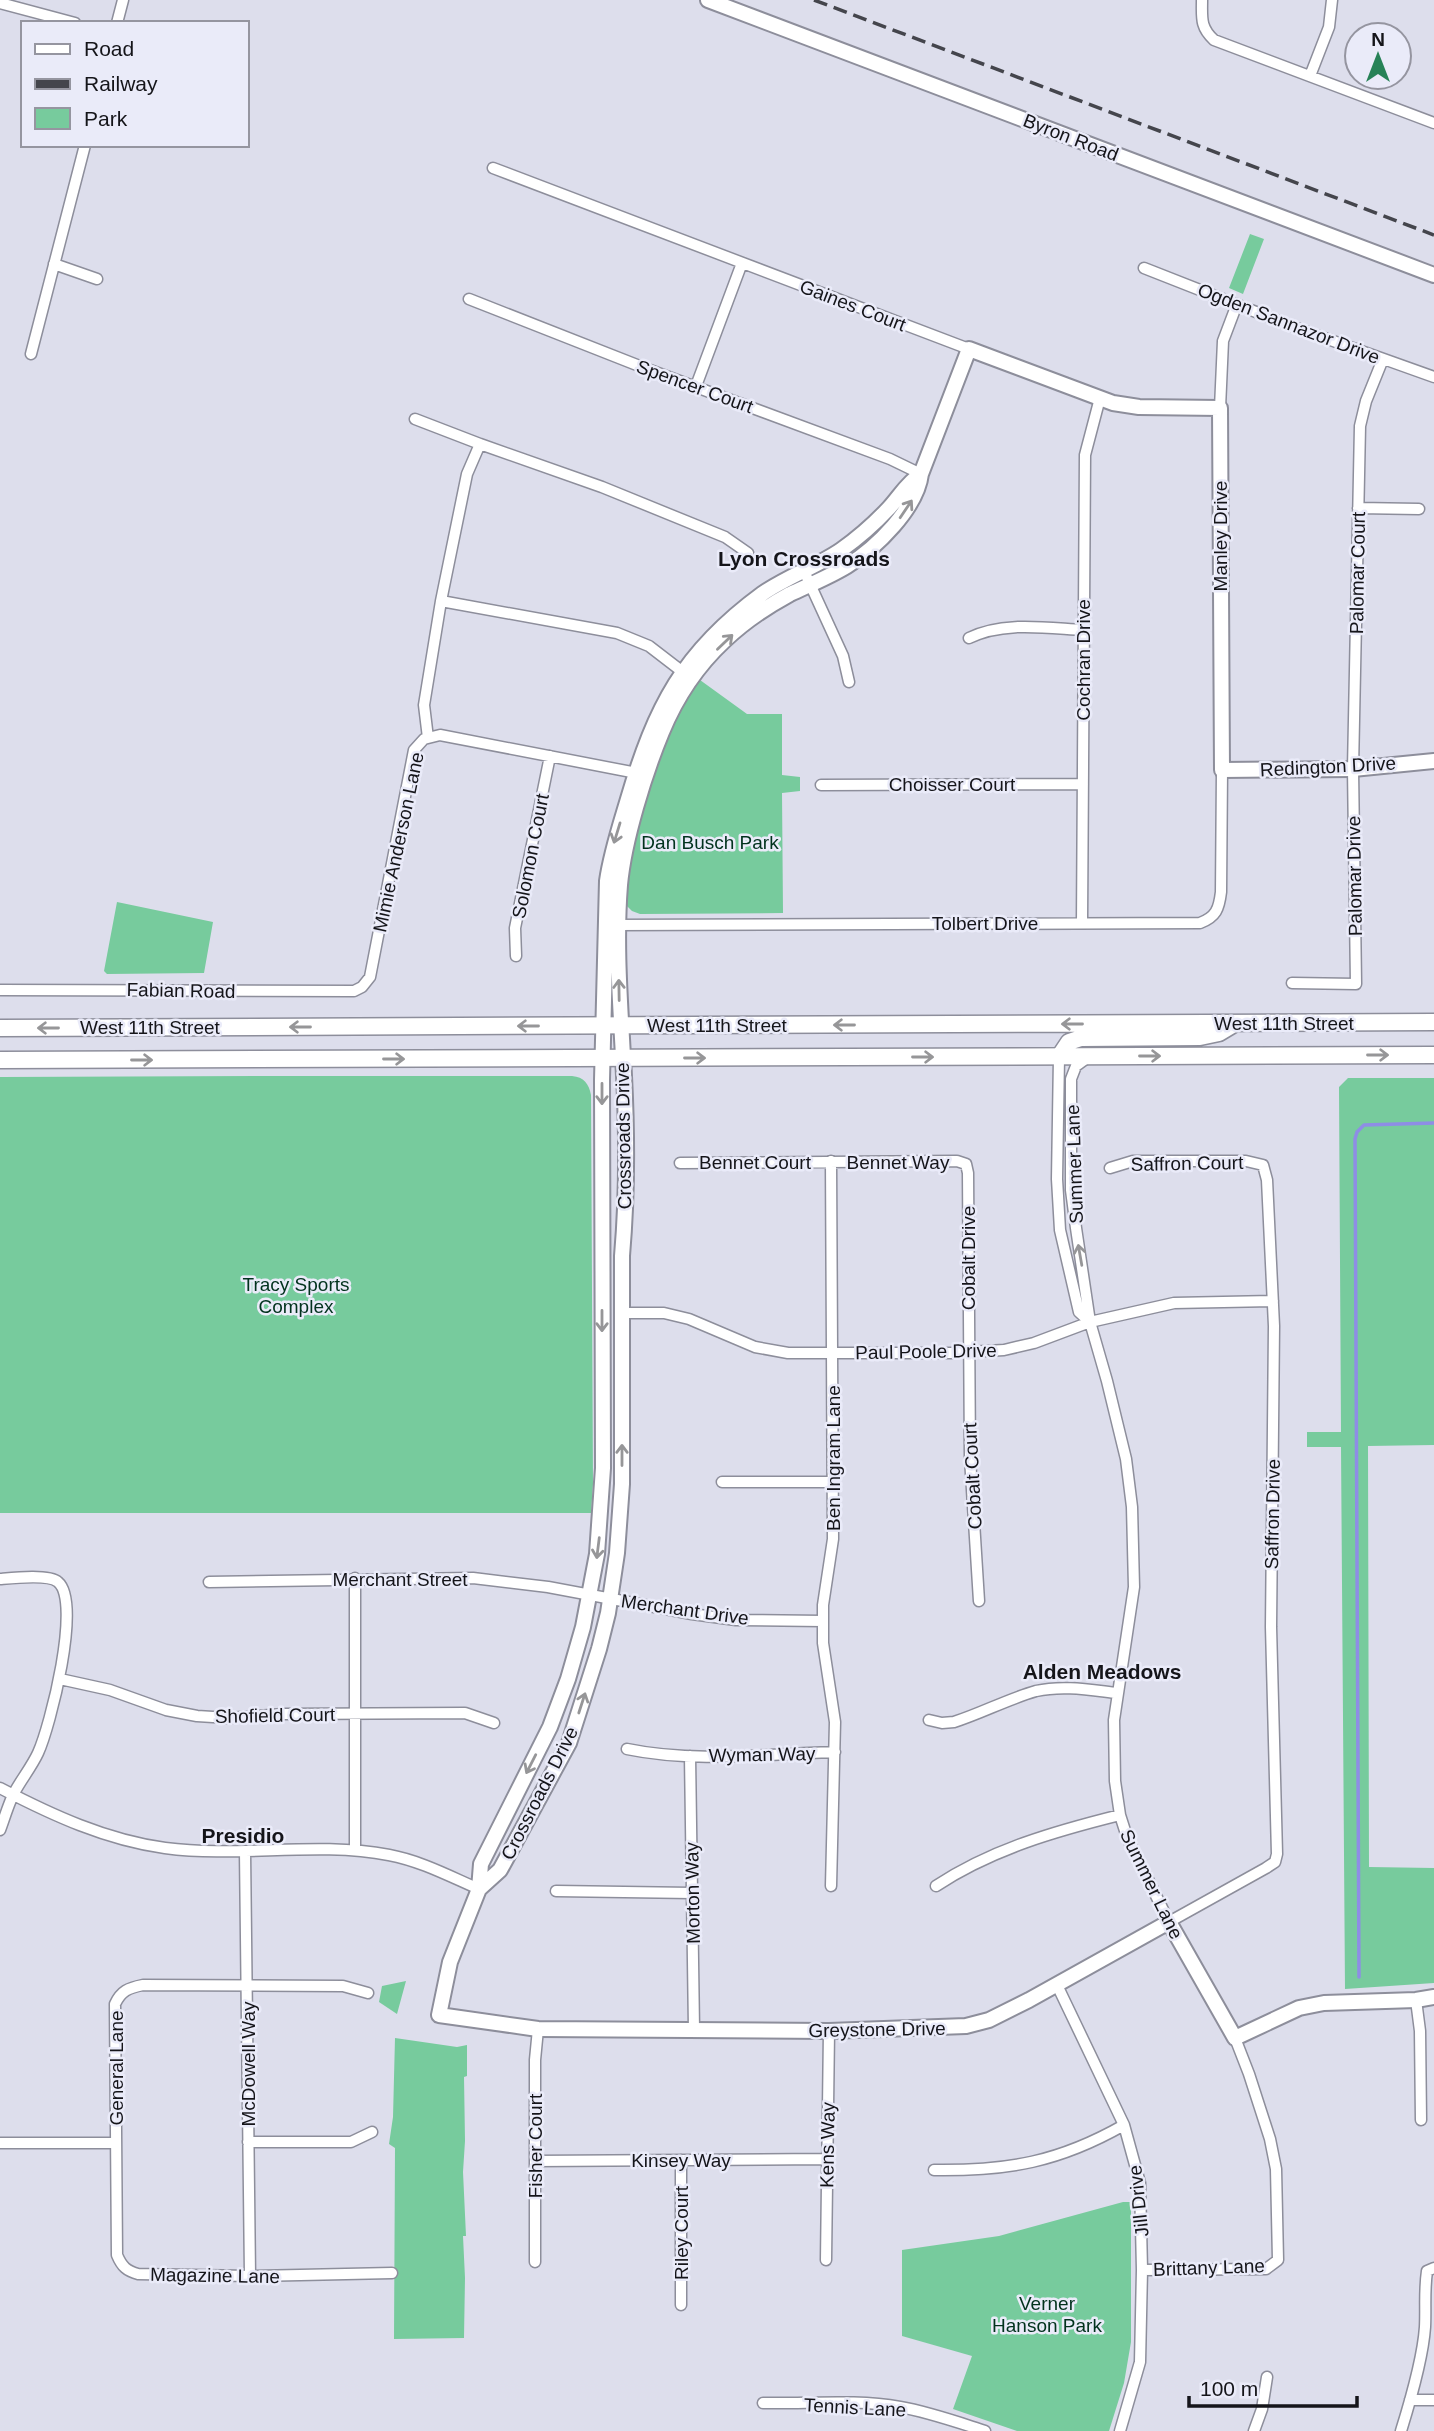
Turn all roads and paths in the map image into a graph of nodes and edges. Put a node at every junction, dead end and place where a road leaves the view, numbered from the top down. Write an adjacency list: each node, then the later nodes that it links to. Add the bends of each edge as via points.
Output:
1 (123, 0): 8 (street)
2 (708, 0): 16 (street, Byron Road)
3 (1202, 0): 9 (street, via 1202,22 1214,40)
4 (1332, 0): 9 (street, via 1329,27)
5 (0, 3): 6 (street)
6 (20, 4): 7 (street)
7 (69, 21)
8 (118, 21)
9 (1310, 76): 10 (street)
10 (1434, 123)
11 (84, 147): 14 (street)
12 (493, 168): 13 (street, Gaines Court)
13 (742, 263): 20 (street, Gaines Court); 24 (street)
14 (54, 264): 17 (street); 21 (street)
15 (1144, 268): 19 (street, Ogden Sannazor Drive)
16 (1434, 275)
17 (97, 279)
18 (469, 299): 24 (street, Spencer Court)
19 (1237, 304): 22 (street, Ogden Sannazor Drive); 26 (street, Manley Drive, via 1223,341)
20 (969, 349): 25 (street, Gaines Court); 29 (street, Crossroads Drive)
21 (31, 354)
22 (1383, 359): 23 (street, Ogden Sannazor Drive); 30 (street, Palomar Court, via 1360,426)
23 (1434, 377)
24 (696, 386): 29 (street, Spencer Court)
25 (1100, 398): 26 (street, Gaines Court, via 1139,407); 35 (street, Cochran Drive, via 1085,455)
26 (1220, 408): 43 (street, Manley Drive)
27 (415, 419): 28 (street)
28 (480, 444): 32 (street, via 725,537); 34 (street, via 467,474)
29 (921, 474): 33 (street, Crossroads Drive, via 868,529)
30 (1358, 508): 31 (street); 42 (street, Palomar Court)
31 (1419, 509)
32 (748, 553)
33 (807, 578): 37 (street, Crossroads Drive); 38 (street, via 843,656)
34 (441, 601): 37 (street, via 617,634 649,646); 39 (street, via 424,705)
35 (1083, 630): 36 (street, via 995,629); 45 (street, Cochran Drive)
36 (969, 638)
37 (687, 675): 44 (street, Crossroads Drive)
38 (849, 682)
39 (428, 738): 40 (street, Mimie Anderson Lane, via 440,736); 51 (street, Mimie Anderson Lane, via 414,750 373,965)
40 (550, 756): 44 (street, Mimie Anderson Lane); 49 (street, Solomon Court, via 515,928)
41 (1434, 761): 42 (street, Redington Drive)
42 (1353, 769): 43 (street, Redington Drive); 50 (street, Palomar Drive, via 1356,984)
43 (1222, 770): 47 (street, Tolbert Drive, via 1221,892 1216,914 1200,923)
44 (641, 774): 48 (street, Crossroads Drive)
45 (1083, 784): 46 (street, Choisser Court); 47 (street, Cochran Drive)
46 (821, 785)
47 (1082, 923): 48 (street, Tolbert Drive)
48 (612, 925): 55 (street, Crossroads Drive); 56 (street, Crossroads Drive, one-way to 48)
49 (516, 956)
50 (1292, 984)
51 (362, 987): 52 (street, Fabian Road, via 344,992)
52 (0, 990)
53 (1434, 1022): 54 (main road, West 11th Street)
54 (1236, 1023): 56 (main road, West 11th Street, one-way to 56); 59 (main road, via 1200,1037 1081,1038 1069,1042)
55 (603, 1025): 56 (main road, West 11th Street); 57 (main road, West 11th Street, one-way to 57); 61 (street, Crossroads Drive)
56 (621, 1025): 62 (street, Crossroads Drive)
57 (5, 1030)
58 (1434, 1055): 60 (main road, West 11th Street, one-way to 58)
59 (1059, 1056): 60 (main road, West 11th Street); 62 (main road, West 11th Street, one-way to 59); 71 (street, Summer Lane, via 1060,1230 1079,1312)
60 (1091, 1056): 71 (street, Summer Lane, one-way to 60, via 1071,1190 1071,1079 1076,1066)
61 (603, 1058): 62 (main road, West 11th Street); 63 (main road, West 11th Street, one-way to 61); 79 (street, Crossroads Drive, one-way to 79, via 603,1485)
62 (623, 1058): 70 (street, Crossroads Drive)
63 (0, 1060)
64 (831, 1161): 65 (street, Bennet Court); 66 (street, Bennet Way); 73 (street, Ben Ingram Lane)
65 (680, 1163)
66 (966, 1164): 72 (street, Cobalt Drive)
67 (1264, 1166): 68 (street, Saffron Court, via 1246,1161 1133,1161); 69 (street, Saffron Drive)
68 (1110, 1168)
69 (1273, 1301): 71 (street, Paul Poole Drive, via 1174,1303); 97 (street, Saffron Drive)
70 (622, 1312): 73 (street, Paul Poole Drive, via 689,1319 755,1348); 80 (street, Crossroads Drive, one-way to 70, via 621,1520)
71 (1090, 1322): 72 (street, Paul Poole Drive, via 1034,1343); 84 (street, Summer Lane, via 1126,1459 1132,1507 1134,1587)
72 (967, 1352): 73 (street, Paul Poole Drive); 81 (street, Cobalt Court)
73 (833, 1353): 75 (street, Ben Ingram Lane)
74 (722, 1482): 75 (street)
75 (833, 1482): 82 (street, Ben Ingram Lane, via 833,1539)
76 (0, 1578): 83 (street, via 58,1582 66,1596)
77 (355, 1578): 78 (street, Merchant Street); 79 (street, Merchant Street, via 473,1578); 85 (street)
78 (209, 1581)
79 (590, 1594): 80 (street, Merchant Drive); 100 (street, Crossroads Drive, one-way to 100, via 564,1691 481,1864)
80 (610, 1598): 82 (street, Merchant Drive, via 736,1620); 100 (street, Crossroads Drive, one-way to 80, via 500,1870 569,1743)
81 (979, 1601)
82 (823, 1620): 89 (street, Ben Ingram Lane)
83 (60, 1679): 85 (street, Shofield Court, via 197,1716); 92 (street, via 38,1752)
84 (1117, 1693): 86 (street, via 1054,1689 954,1722); 93 (street, Summer Lane, via 1115,1781)
85 (355, 1713): 87 (street, Shofield Court, via 465,1713); 95 (street)
86 (929, 1720)
87 (494, 1723)
88 (626, 1749): 90 (street, Wyman Way)
89 (835, 1752): 90 (street, Wyman Way); 98 (street, Ben Ingram Lane)
90 (690, 1756): 102 (street, Morton Way)
91 (0, 1788): 92 (street)
92 (14, 1795): 94 (street); 96 (street, via 119,1838 165,1848)
93 (1120, 1815): 99 (street, via 1051,1832); 103 (street, Summer Lane)
94 (0, 1830)
95 (355, 1850): 96 (street); 100 (street, via 414,1861)
96 (245, 1852): 105 (street, McDowell Way)
97 (1275, 1862): 103 (street, Greystone Drive)
98 (831, 1886)
99 (936, 1886)
100 (479, 1889): 109 (street, Crossroads Drive, via 450,1962)
101 (556, 1891): 102 (street)
102 (692, 1893): 111 (street, Morton Way)
103 (1169, 1923): 104 (street, Greystone Drive); 113 (street, Summer Lane)
104 (1057, 1985): 112 (street, Greystone Drive, via 989,2020 966,2026); 115 (street, Jill Drive)
105 (247, 1986): 106 (street, via 343,1986); 117 (street, McDowell Way); 119 (street, General Lane, via 143,1985 120,1994 116,2004)
106 (368, 1993)
107 (1434, 1997): 108 (street)
108 (1416, 2000): 113 (street, via 1299,2008); 114 (street)
109 (439, 2015): 110 (street, Greystone Drive)
110 (538, 2029): 111 (street, Greystone Drive); 122 (street, Fisher Court)
111 (694, 2029): 112 (street, Greystone Drive)
112 (829, 2031): 120 (street, Kens Way)
113 (1235, 2038): 126 (street, Summer Lane, via 1250,2074 1276,2169)
114 (1421, 2120)
115 (1124, 2124): 123 (street, via 1041,2161); 128 (street, Jill Drive, via 1140,2183)
116 (372, 2132): 117 (street, via 351,2142)
117 (248, 2142): 130 (street, McDowell Way)
118 (0, 2143): 119 (street)
119 (116, 2143): 130 (street, Magazine Lane, via 117,2255 128,2271)
120 (826, 2159): 121 (street, Kinsey Way); 124 (street, Kens Way)
121 (681, 2160): 122 (street, Kinsey Way); 131 (street, Riley Court)
122 (535, 2161): 125 (street, Fisher Court)
123 (934, 2170)
124 (827, 2260)
125 (535, 2262)
126 (1276, 2263): 128 (street, Brittany Lane, via 1266,2269)
127 (1434, 2268): 133 (street, via 1427,2272 1425,2329)
128 (1142, 2270): 137 (street, Jill Drive, via 1140,2362)
129 (392, 2273): 130 (street, Magazine Lane)
130 (250, 2276)
131 (681, 2305)
132 (1267, 2377): 138 (street)
133 (1410, 2400): 134 (street); 139 (street)
134 (1434, 2400)
135 (763, 2403): 136 (street, Tennis Lane, via 898,2407)
136 (985, 2431)
137 (1119, 2431)
138 (1254, 2431)
139 (1401, 2431)

